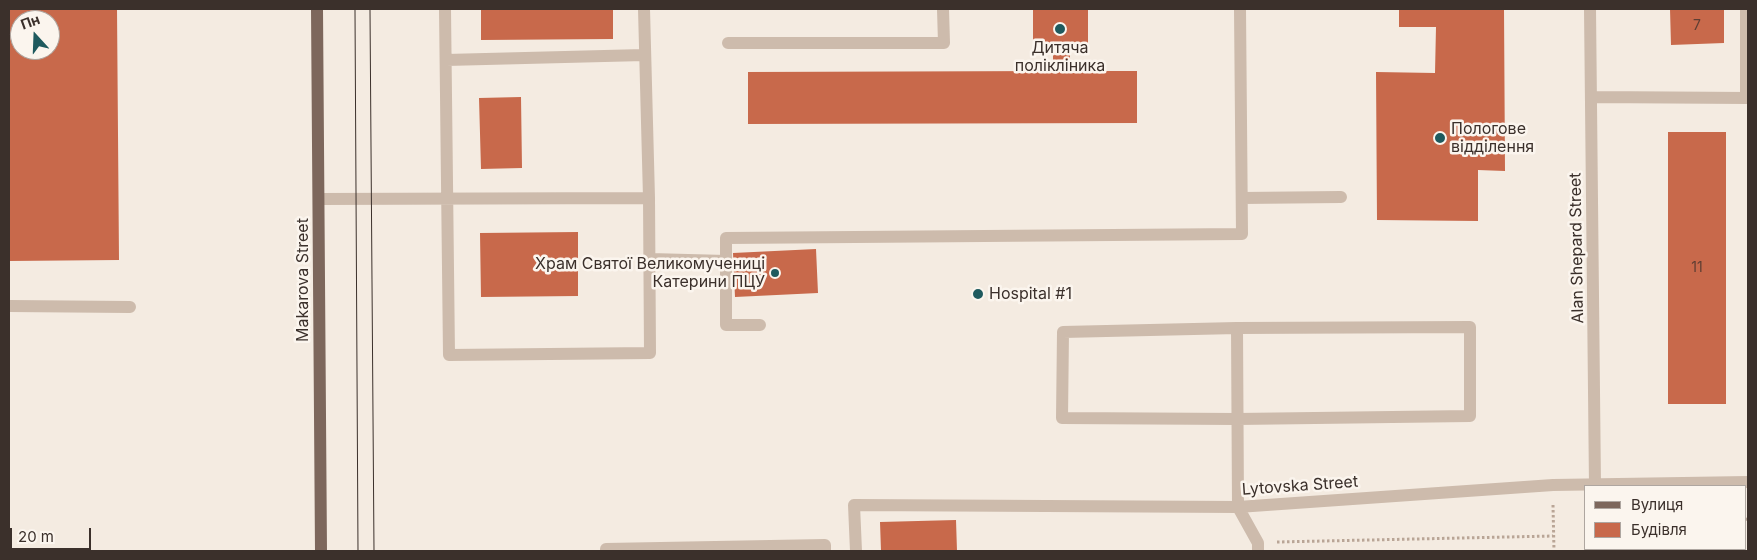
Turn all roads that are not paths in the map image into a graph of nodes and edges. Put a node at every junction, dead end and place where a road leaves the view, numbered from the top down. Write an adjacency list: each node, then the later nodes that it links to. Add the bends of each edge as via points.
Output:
1 (317, 9): 17 (main road, Makarova Street)
2 (445, 9): 10 (street)
3 (644, 9): 9 (street)
4 (943, 9): 8 (street, via 944,43)
5 (1240, 9): 16 (street)
6 (1590, 9): 11 (street, Alan Shepard Street)
7 (1746, 9): 12 (street)
8 (728, 42)
9 (644, 55): 10 (street); 15 (street)
10 (446, 60): 14 (street)
11 (1591, 97): 12 (street); 26 (street, Alan Shepard Street)
12 (1747, 98)
13 (1341, 197): 16 (street)
14 (447, 198): 15 (street); 17 (street); 18 (street, via 449,354 650,353)
15 (649, 198): 18 (street)
16 (1242, 198): 19 (street, via 1242,234 726,238)
17 (319, 199): 29 (main road, Makarova Street)
18 (650, 259): 19 (street)
19 (726, 260): 22 (street, via 726,325)
20 (9, 306): 21 (street)
21 (130, 307)
22 (760, 325)
23 (1237, 328): 24 (street); 24 (street, via 1063,332 1062,418); 24 (street, via 1470,327 1470,416)
24 (1237, 419): 27 (street)
25 (1748, 482): 26 (street, Lytovska Street)
26 (1595, 485): 27 (street, Lytovska Street, via 1553,484)
27 (1238, 507): 28 (street); 32 (street, Lytovska Street, via 854,505)
28 (1258, 547)
29 (321, 551)
30 (606, 551): 31 (street, via 825,545)
31 (825, 551)
32 (856, 551)

